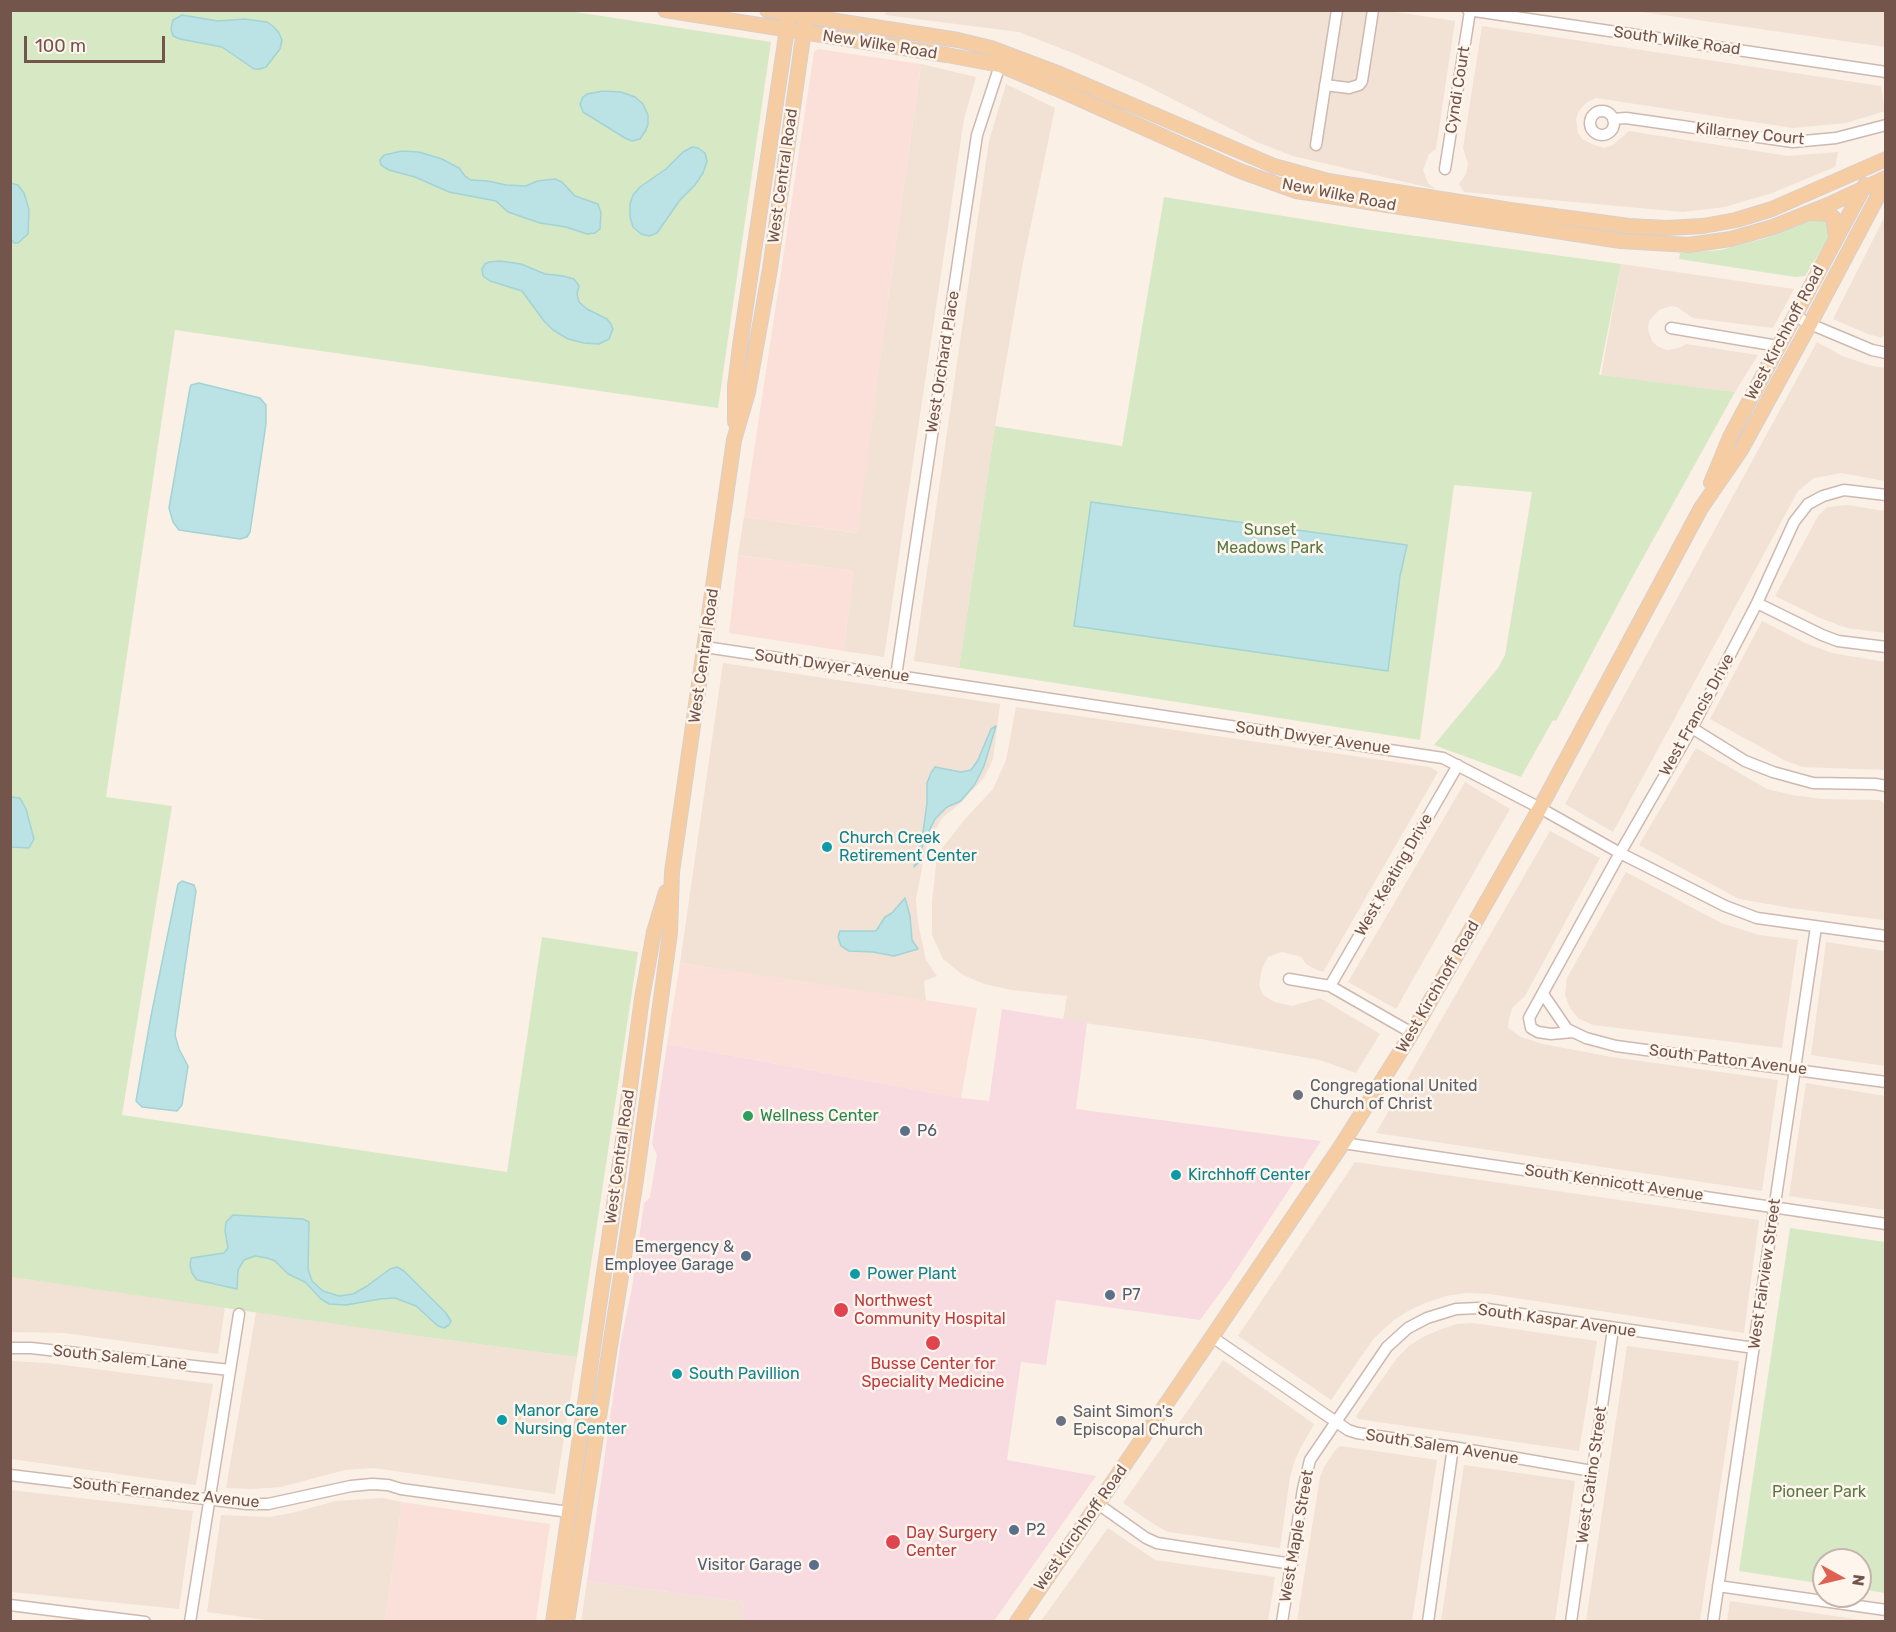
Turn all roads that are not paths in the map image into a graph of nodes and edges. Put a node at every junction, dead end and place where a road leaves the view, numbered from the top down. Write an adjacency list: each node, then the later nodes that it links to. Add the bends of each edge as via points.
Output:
1 (665, 10): 8 (main road, New Wilke Road)
2 (766, 10): 6 (main road, New Wilke Road)
3 (1337, 10): 12 (street)
4 (1373, 10): 12 (street, via 1362,81 1349,88)
5 (1469, 11): 11 (street, South Wilke Road); 17 (street, Cyndi Court)
6 (789, 12): 7 (main road, New Wilke Road); 8 (main road, West Central Road)
7 (806, 13): 9 (main road, West Central Road); 10 (main road, New Wilke Road, via 958,40)
8 (787, 30): 9 (main road, New Wilke Road); 27 (main road, West Central Road, via 736,376)
9 (804, 33): 10 (main road, New Wilke Road, via 947,55); 27 (main road, West Central Road, via 770,269 748,392)
10 (1002, 59): 16 (main road, New Wilke Road, via 1069,77 1236,151 1296,173 1389,192 1629,226 1703,226 1736,220 1772,209); 20 (main road, New Wilke Road, via 1055,88 1240,171 1296,191 1621,241 1689,245 1731,239); 33 (street, West Orchard Place, via 977,135)
11 (1886, 72)
12 (1325, 85): 15 (street)
13 (1613, 119): 14 (street, Killarney Court, via 1793,142 1836,138)
14 (1886, 125)
15 (1316, 145)
16 (1881, 161): 19 (main road, West Kirchhoff Road)
17 (1445, 169)
18 (1886, 180): 19 (main road, New Wilke Road); 23 (main road, West Kirchhoff Road)
19 (1864, 187): 20 (main road, New Wilke Road); 21 (main road, West Kirchhoff Road)
20 (1809, 213): 21 (main road, via 1833,217)
21 (1836, 237): 22 (main road, West Kirchhoff Road)
22 (1795, 316): 23 (street); 25 (main road, West Kirchhoff Road)
23 (1810, 324): 26 (street); 29 (main road, West Kirchhoff Road, via 1741,450)
24 (1671, 328): 25 (street)
25 (1778, 346): 29 (main road, West Kirchhoff Road, via 1730,437)
26 (1886, 353)
27 (734, 440): 31 (main road, West Central Road)
28 (1886, 495): 30 (street, West Francis Drive, via 1844,490 1808,504 1794,522)
29 (1701, 508): 37 (main road, West Kirchhoff Road)
30 (1757, 603): 32 (street, via 1838,641); 34 (street, West Francis Drive)
31 (705, 647): 33 (street, South Dwyer Avenue); 39 (main road, West Central Road)
32 (1886, 647)
33 (896, 676): 35 (street, South Dwyer Avenue, via 1431,756)
34 (1692, 728): 36 (street, via 1745,761 1773,772 1813,783); 38 (street, West Francis Drive)
35 (1458, 765): 37 (street, South Dwyer Avenue); 43 (street, West Keating Drive)
36 (1886, 786)
37 (1540, 808): 38 (street, South Dwyer Avenue); 46 (main road, West Kirchhoff Road)
38 (1620, 853): 40 (street, South Dwyer Avenue, via 1725,906 1757,918); 44 (street, West Francis Drive)
39 (672, 872): 64 (main road, West Central Road, via 654,932 642,998); 72 (main road, West Central Road, via 670,933 640,1152)
40 (1816, 927): 41 (street, South Dwyer Avenue); 47 (street, West Fairview Street)
41 (1886, 936)
42 (1289, 979): 43 (street)
43 (1330, 986): 46 (street)
44 (1543, 994): 45 (street, South Patton Avenue); 45 (street, South Patton Avenue, via 1529,1018 1531,1028 1551,1034)
45 (1573, 1032): 47 (street, South Patton Avenue, via 1616,1046)
46 (1412, 1033): 49 (main road, West Kirchhoff Road)
47 (1794, 1068): 48 (street, South Patton Avenue); 50 (street, West Fairview Street)
48 (1886, 1082)
49 (1343, 1143): 50 (street, South Kennicott Avenue); 54 (main road, West Kirchhoff Road)
50 (1774, 1207): 51 (street, South Kennicott Avenue); 56 (street, West Fairview Street)
51 (1886, 1224)
52 (238, 1314): 57 (street)
53 (1613, 1329): 56 (street, South Kaspar Avenue); 58 (street, South Kaspar Avenue, via 1480,1308 1456,1309 1427,1318 1408,1328 1387,1347); 60 (street, West Catino Street)
54 (1212, 1337): 58 (street, South Salem Avenue); 63 (main road, West Kirchhoff Road)
55 (10, 1348): 57 (street, South Salem Lane)
56 (1754, 1348): 66 (street, West Fairview Street)
57 (230, 1370): 62 (street)
58 (1336, 1421): 59 (street, South Salem Avenue, via 1357,1433); 65 (street, West Maple Street, via 1307,1469)
59 (1453, 1447): 60 (street, South Salem Avenue); 75 (street)
60 (1592, 1471): 76 (street, West Catino Street)
61 (10, 1475): 62 (street, South Fernandez Avenue)
62 (209, 1500): 64 (street, South Fernandez Avenue, via 268,1504 335,1488 372,1484); 70 (street)
63 (1098, 1503): 65 (street, via 1157,1543); 73 (main road, West Kirchhoff Road)
64 (569, 1512): 71 (main road, West Central Road)
65 (1292, 1564): 74 (street, West Maple Street)
66 (1718, 1586): 68 (street); 77 (street, West Fairview Street)
67 (10, 1605): 69 (street)
68 (1886, 1610)
69 (145, 1622)
70 (190, 1622)
71 (553, 1622)
72 (567, 1622)
73 (1017, 1622)
74 (1282, 1622)
75 (1428, 1622)
76 (1570, 1622)
77 (1713, 1622)

